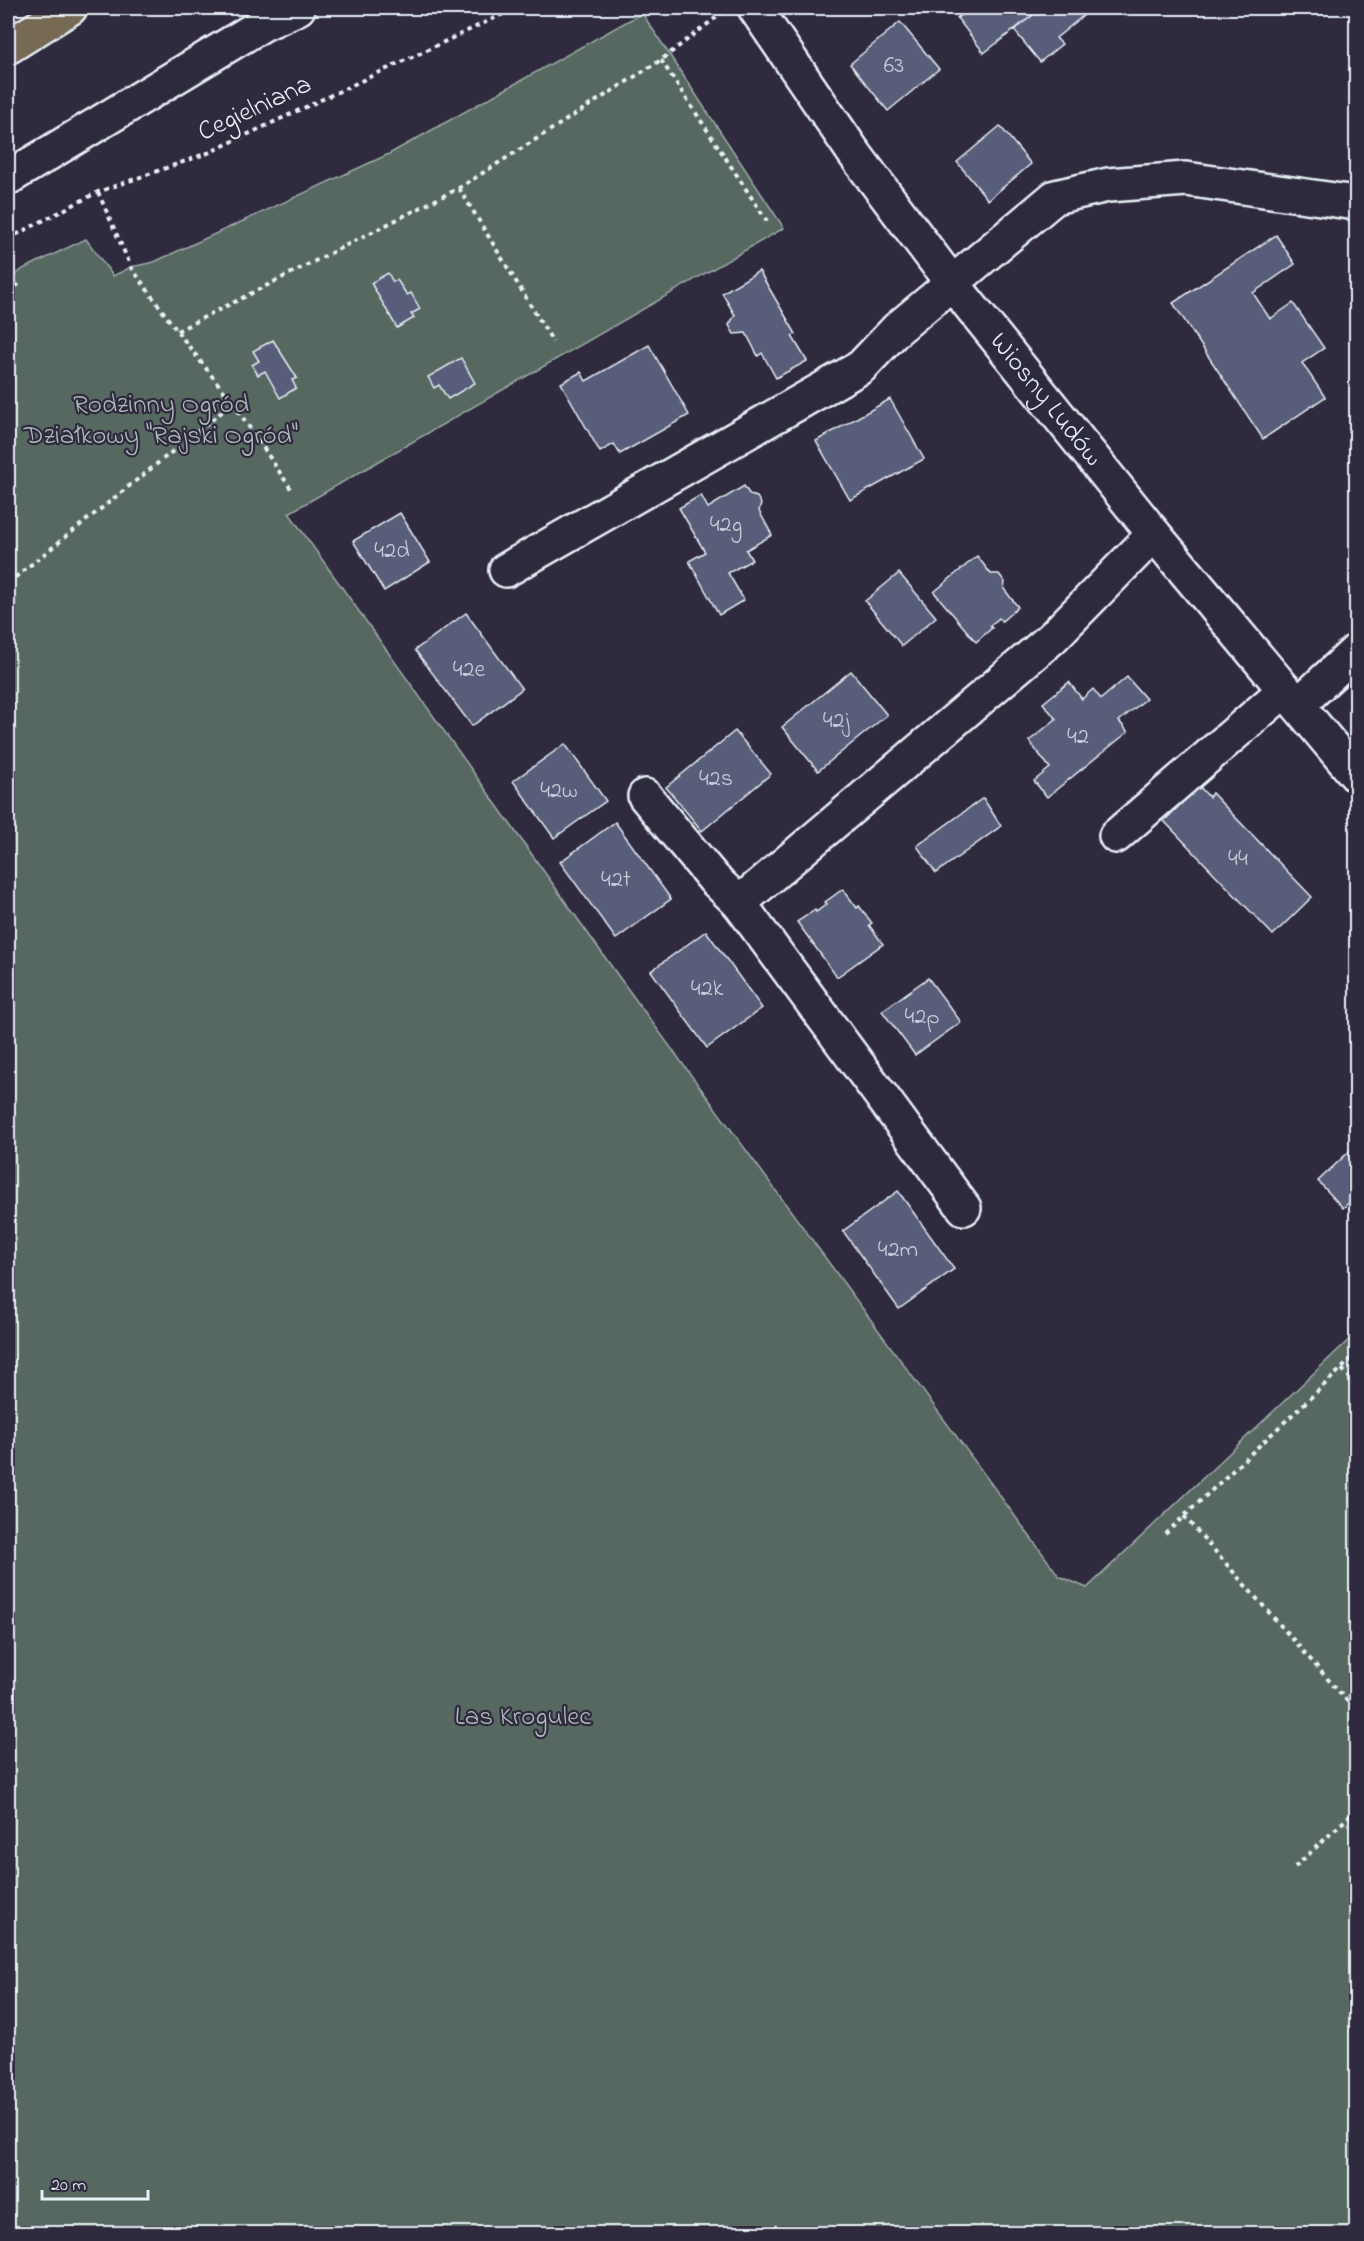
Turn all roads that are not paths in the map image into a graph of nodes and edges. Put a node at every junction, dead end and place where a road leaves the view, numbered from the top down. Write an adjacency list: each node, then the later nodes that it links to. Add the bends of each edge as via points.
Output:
1 (70, 8): 4 (highway)
2 (298, 8): 5 (street, via 263,24)
3 (755, 8): 7 (street, Wiosny Ludów, via 854,153)
4 (8, 47)
5 (8, 178)
6 (1356, 203): 7 (street, via 1186,179 1108,185 1055,197)
7 (952, 283): 8 (street, Wiosny Ludów); 9 (street, via 897,329 861,367)
8 (1154, 534): 11 (street, Wiosny Ludów); 15 (street, via 1052,638)
9 (506, 570)
10 (1356, 651): 11 (street)
11 (1291, 697): 12 (street, Wiosny Ludów); 14 (street)
12 (1356, 775)
13 (645, 796): 15 (street)
14 (1116, 836)
15 (739, 903): 16 (street)
16 (964, 1208)

